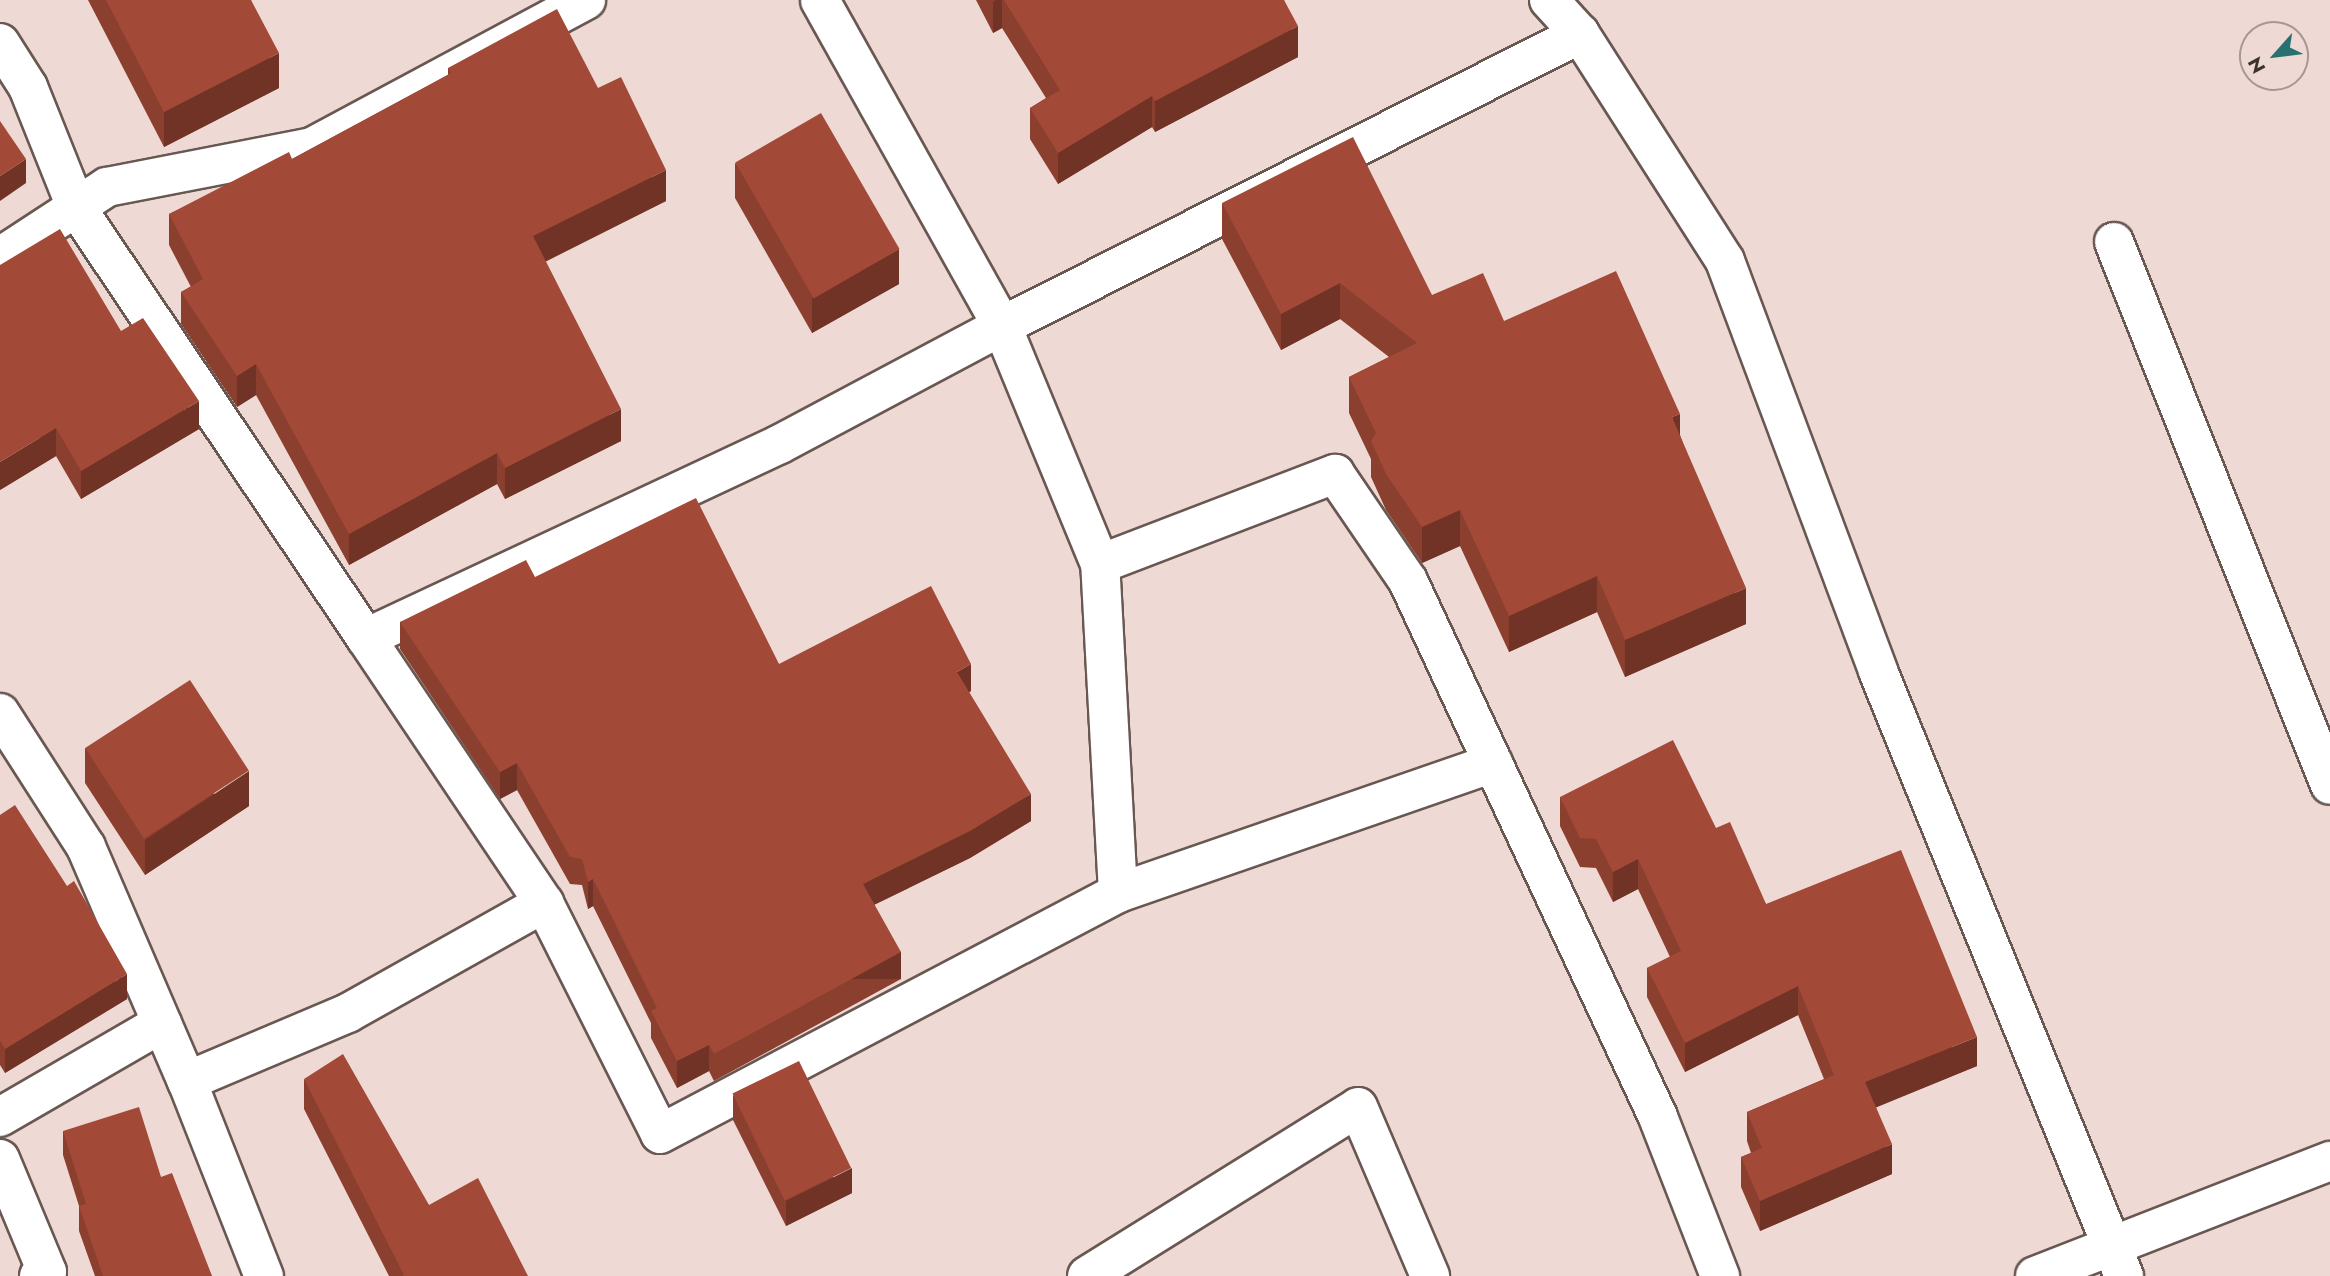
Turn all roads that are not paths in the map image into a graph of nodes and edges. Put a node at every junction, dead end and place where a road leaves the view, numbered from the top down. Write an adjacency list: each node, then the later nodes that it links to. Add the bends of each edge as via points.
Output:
1 (586, 0): 6 (street, via 312,147 107,187)
2 (820, 0): 9 (street)
3 (1549, 0): 4 (street)
4 (1580, 34): 9 (street); 22 (street, via 1725,261 1878,671)
5 (0, 43): 6 (street, via 28,87)
6 (76, 207): 8 (street); 11 (street)
7 (2114, 242): 14 (street)
8 (0, 257)
9 (1002, 326): 10 (street); 11 (street, via 780,444)
10 (1100, 564): 13 (street, via 1335,474 1408,582); 15 (street)
11 (366, 638): 16 (street)
12 (0, 713): 17 (street, via 86,847)
13 (1493, 763): 15 (street); 27 (street, via 1658,1117)
14 (2330, 785)
15 (1118, 893): 16 (street, via 660,1134)
16 (544, 903): 18 (street, via 348,1013)
17 (162, 1023): 18 (street); 19 (street)
18 (187, 1082): 24 (street)
19 (0, 1117)
20 (0, 1159): 23 (street, via 47,1272)
21 (2330, 1161): 22 (street)
22 (2118, 1261): 28 (street)
23 (39, 1276)
24 (264, 1276)
25 (1087, 1276): 26 (street, via 1358,1107)
26 (1430, 1276)
27 (1720, 1276)
28 (2035, 1276)

